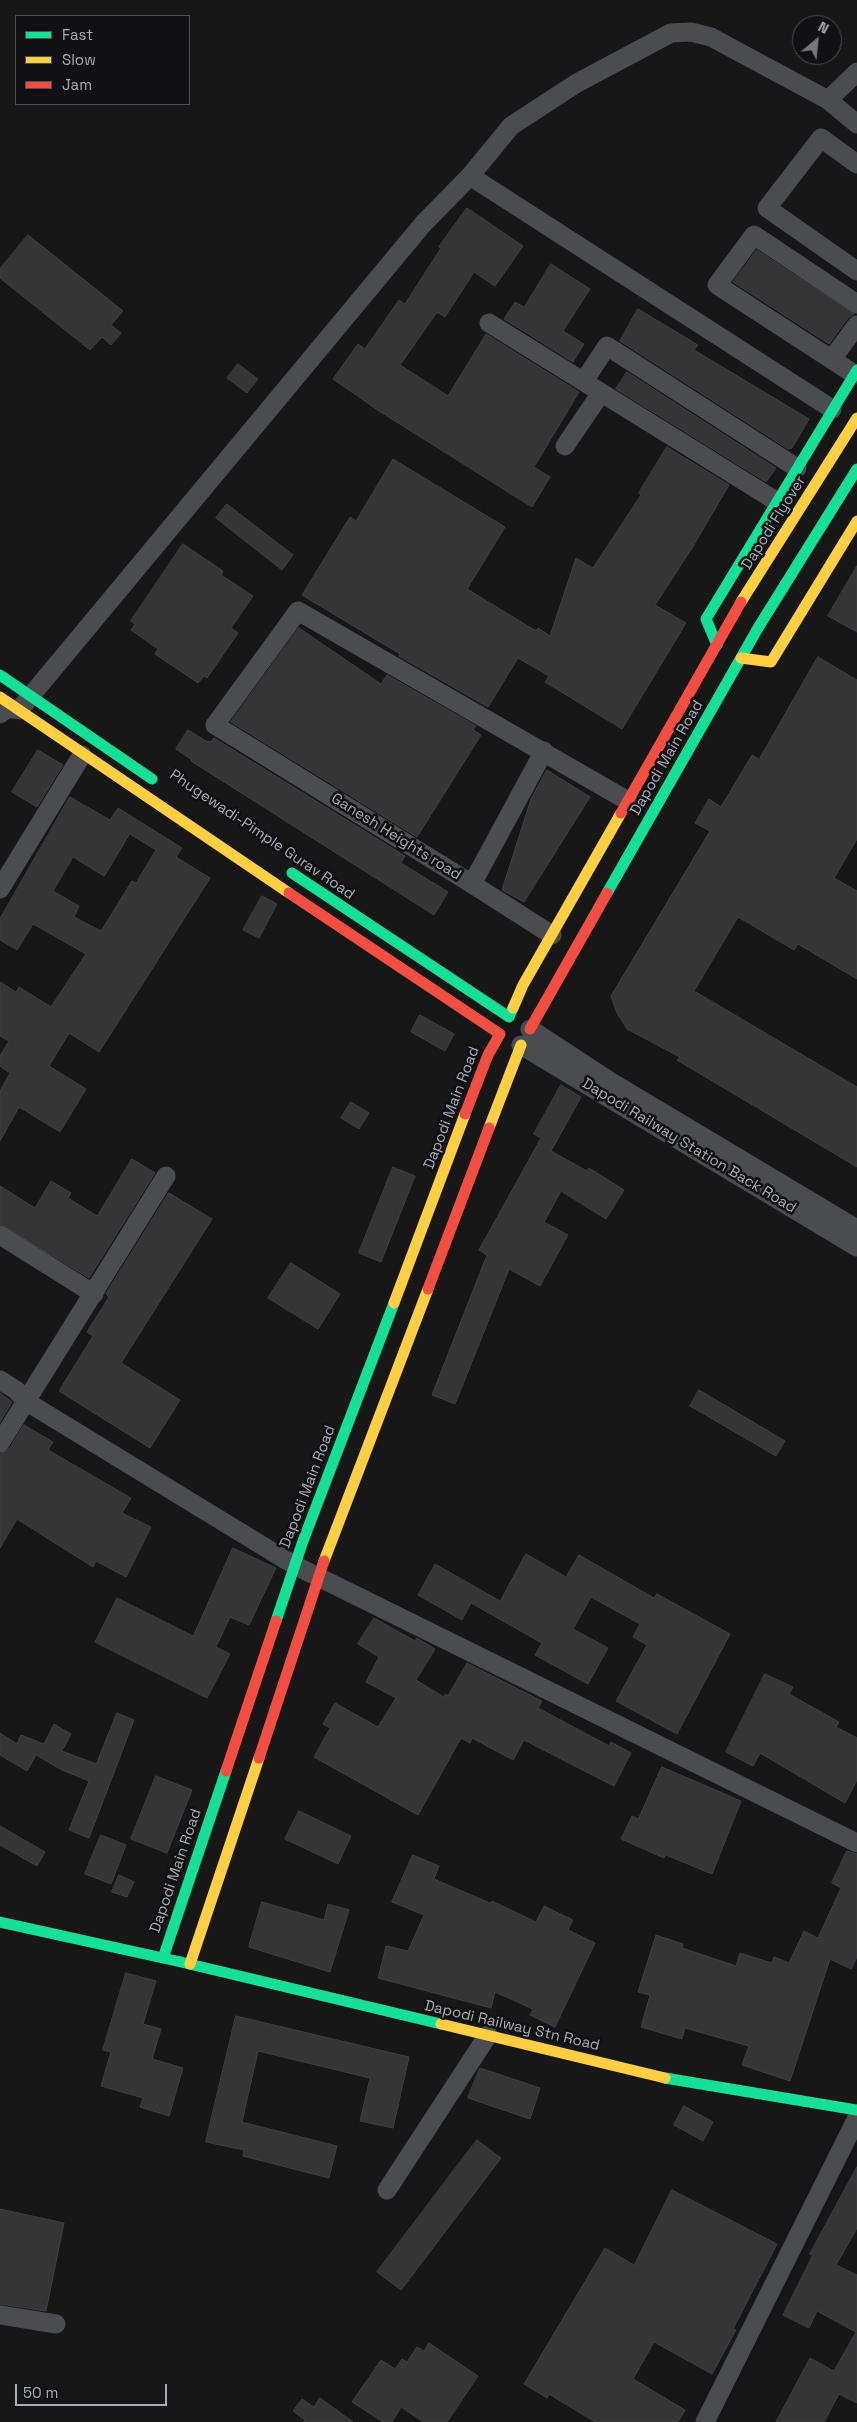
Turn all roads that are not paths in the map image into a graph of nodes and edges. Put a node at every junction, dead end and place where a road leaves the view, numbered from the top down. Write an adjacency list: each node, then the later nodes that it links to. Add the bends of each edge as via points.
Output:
1 (857, 72): 2 (street)
2 (828, 100): 3 (street); 5 (street, via 711,37 691,32 671,33 577,83 511,126)
3 (857, 124)
4 (857, 164): 6 (street, via 821,138 767,208)
5 (470, 176): 14 (street); 25 (street, via 423,224)
6 (857, 271)
7 (857, 304): 10 (street, via 754,235 717,285)
8 (489, 323): 12 (street)
9 (857, 325): 10 (street)
10 (832, 359): 11 (street)
11 (855, 372): 14 (main road)
12 (584, 382): 13 (street); 17 (street, via 607,346)
13 (601, 393): 16 (street); 19 (street)
14 (832, 408): 17 (main road)
15 (857, 418): 21 (main road, Dapodi Flyover)
16 (564, 446)
17 (797, 468): 19 (main road)
18 (857, 469): 22 (main road)
19 (776, 501): 21 (main road, via 706,618)
20 (857, 520): 22 (main road, via 771,662)
21 (717, 645): 30 (main road, Dapodi Main Road)
22 (741, 658): 38 (main road, Dapodi Main Road)
23 (0, 675): 25 (main road, Phugewadi-Pimple Gurav Road)
24 (0, 697): 25 (main road, Phugewadi-Pimple Gurav Road)
25 (25, 703): 26 (street); 28 (main road, Phugewadi-Pimple Gurav Road); 29 (main road, Phugewadi-Pimple Gurav Road)
26 (0, 714)
27 (544, 751): 30 (street); 32 (street, Ganesh Heights road); 32 (street, Ganesh Heights road, via 298,611 215,725)
28 (82, 755): 33 (street); 35 (main road, Phugewadi-Pimple Gurav Road)
29 (164, 787)
30 (628, 801): 36 (main road, Dapodi Main Road)
31 (278, 864): 34 (main road, Phugewadi-Pimple Gurav Road)
32 (472, 884): 36 (street)
33 (0, 889)
34 (327, 897): 35 (main road); 37 (main road, Phugewadi-Pimple Gurav Road)
35 (316, 911): 39 (main road, Phugewadi-Pimple Gurav Road)
36 (552, 935): 37 (main road, Dapodi Main Road)
37 (509, 1017): 38 (main road, via 521,1017); 39 (main road, via 502,1022)
38 (530, 1029): 40 (main road, via 528,1039); 42 (street, Dapodi Railway Station Back Road, via 611,1082)
39 (500, 1034): 40 (main road, via 507,1044); 49 (main road, Dapodi Main Road, via 484,1065)
40 (521, 1045): 44 (street, Dapodi Railway Station Back Road); 50 (main road)
41 (166, 1176): 45 (street)
42 (857, 1229)
43 (0, 1235): 45 (street)
44 (857, 1247)
45 (94, 1294): 47 (street)
46 (0, 1380): 47 (street)
47 (27, 1402): 48 (street); 49 (street)
48 (0, 1443)
49 (294, 1565): 50 (street); 53 (main road, Dapodi Main Road)
50 (319, 1577): 51 (street); 54 (main road)
51 (857, 1843)
52 (0, 1922): 53 (main road, Dapodi Railway Stn Road)
53 (163, 1958): 54 (main road, Dapodi Railway Stn Road)
54 (190, 1964): 55 (main road, Dapodi Railway Stn Road)
55 (488, 2035): 56 (main road, Dapodi Railway Stn Road, via 681,2082); 58 (street)
56 (857, 2110)
57 (857, 2118): 61 (street)
58 (387, 2190)
59 (0, 2315): 60 (street)
60 (56, 2324)
61 (705, 2422)

